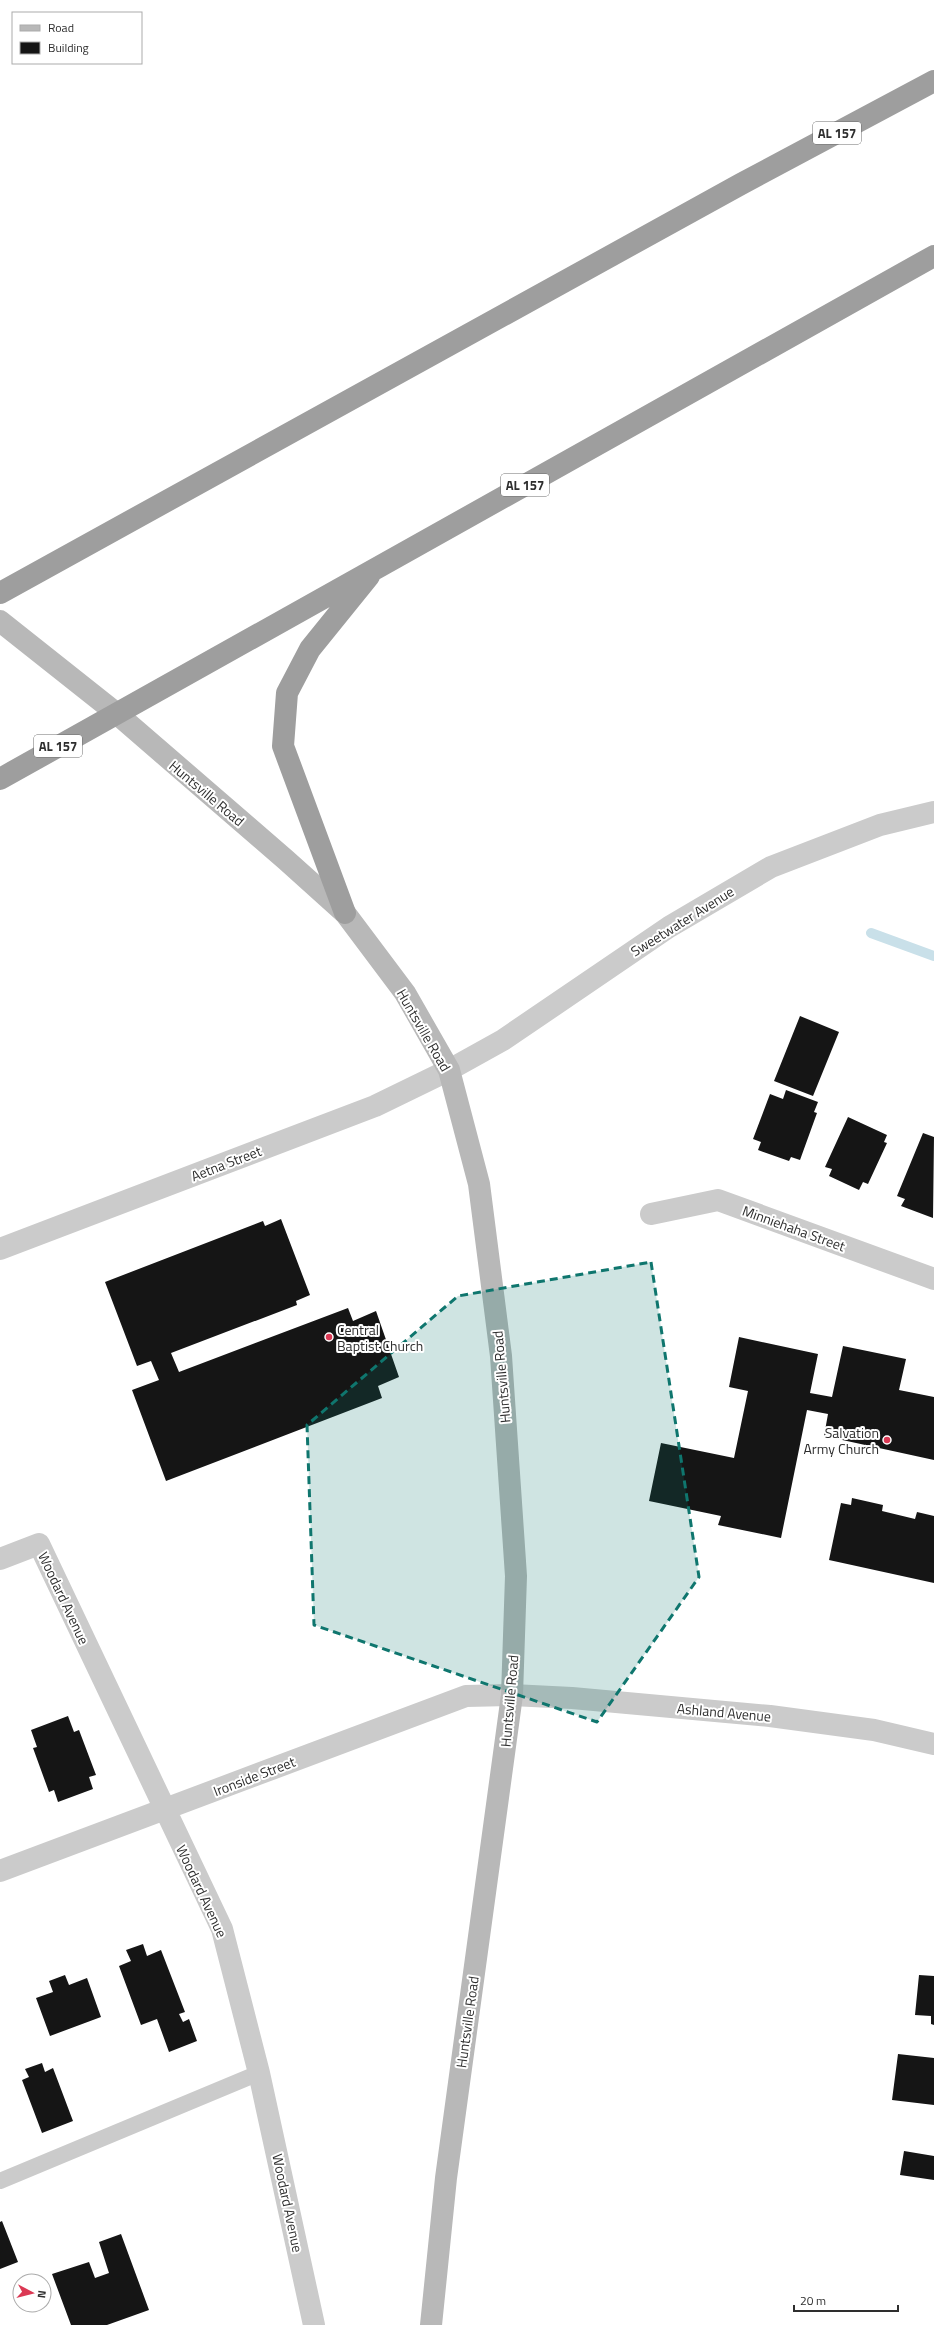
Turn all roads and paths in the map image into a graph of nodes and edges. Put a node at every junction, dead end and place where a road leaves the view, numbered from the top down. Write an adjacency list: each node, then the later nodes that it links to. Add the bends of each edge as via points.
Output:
1 (934, 81): 4 (highway, AL 157, via 734,188)
2 (934, 256): 3 (highway, AL 157)
3 (377, 567): 6 (highway, AL 157); 9 (highway, via 310,649 287,693 283,746)
4 (0, 593)
5 (0, 621): 6 (main road, Huntsville Road)
6 (116, 713): 7 (highway, AL 157); 9 (main road, Huntsville Road)
7 (0, 778)
8 (934, 812): 10 (street, Sweetwater Avenue, via 880,825 771,867 669,927 503,1040)
9 (345, 913): 10 (main road, Huntsville Road, via 405,993)
10 (449, 1070): 12 (street, Aetna Street, via 375,1106); 15 (main road, Huntsville Road, via 479,1184 501,1356 516,1576)
11 (651, 1214): 13 (street, Minniehaha Street, via 718,1200)
12 (0, 1249)
13 (934, 1279)
14 (0, 1559): 17 (street, Woodard Avenue, via 39,1544)
15 (512, 1695): 16 (street, Ashland Avenue, via 770,1716 874,1730); 17 (street, Ironside Street, via 466,1696); 21 (main road, Huntsville Road)
16 (934, 1744)
17 (164, 1810): 18 (street, Ironside Street); 19 (street, Woodard Avenue, via 222,1929)
18 (0, 1871)
19 (260, 2073): 20 (lane); 22 (street, Woodard Avenue)
20 (0, 2181)
21 (428, 2324)
22 (314, 2325)

